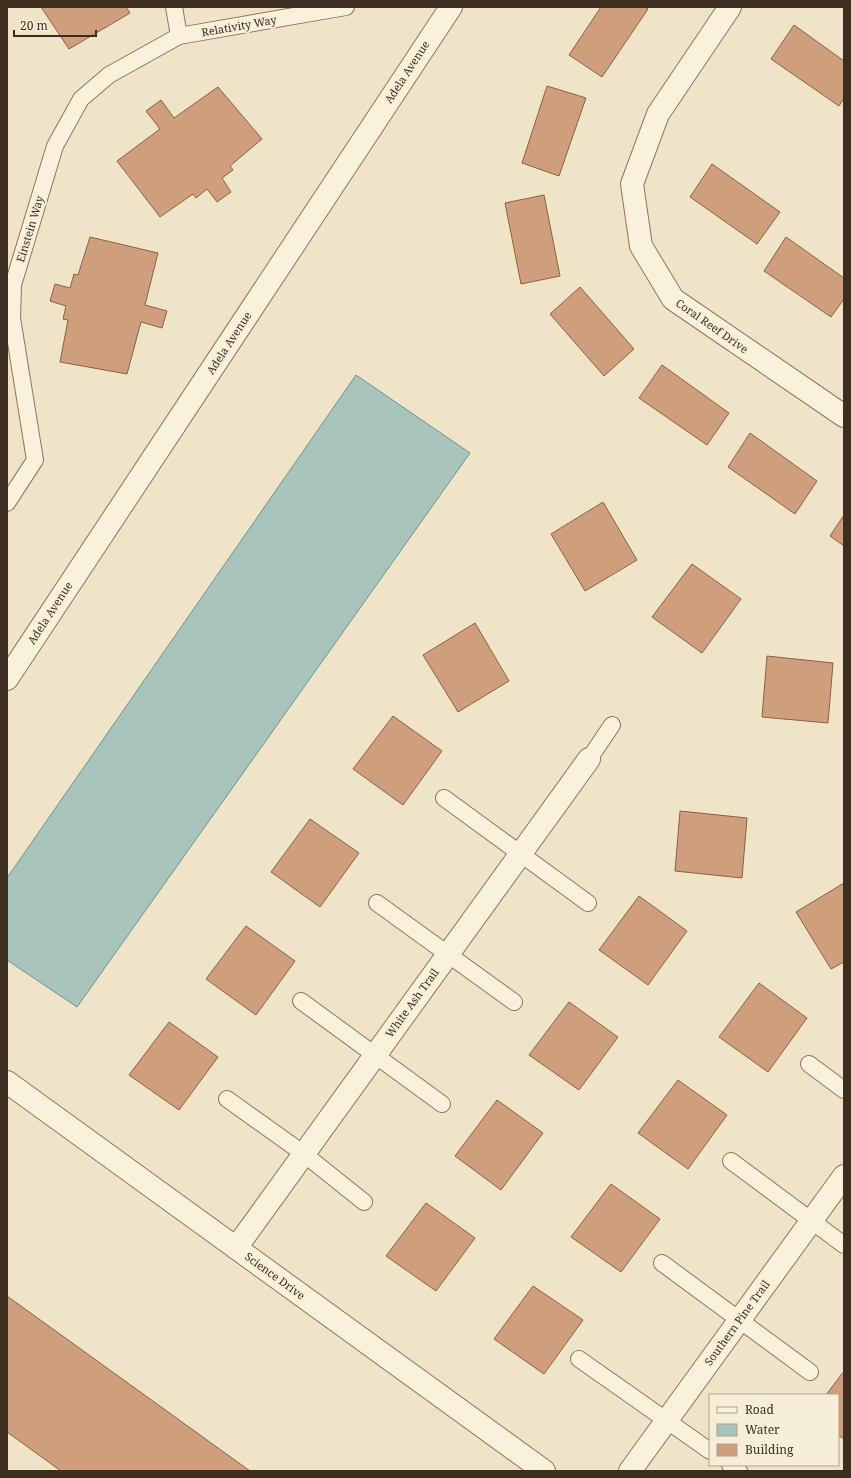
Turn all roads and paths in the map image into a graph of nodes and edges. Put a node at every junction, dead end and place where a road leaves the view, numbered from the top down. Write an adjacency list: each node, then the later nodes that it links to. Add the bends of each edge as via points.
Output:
1 (174, 7): 5 (lane)
2 (346, 7): 5 (lane, Relativity Way)
3 (450, 7): 8 (street, Adela Avenue)
4 (730, 7): 6 (street, Coral Reef Drive, via 658,114 632,184 641,246 673,299)
5 (179, 36): 7 (lane, Einstein Way, via 109,75 81,99 55,146 13,284 12,318 35,460)
6 (844, 416)
7 (7, 503)
8 (7, 679)
9 (612, 725): 10 (lane)
10 (589, 759): 12 (street, White Ash Trail)
11 (444, 798): 12 (lane)
12 (520, 854): 14 (lane); 15 (street, White Ash Trail)
13 (377, 903): 15 (lane)
14 (588, 903)
15 (448, 954): 17 (lane); 18 (street, White Ash Trail)
16 (301, 1002): 18 (lane)
17 (514, 1002)
18 (375, 1055): 23 (lane); 24 (street, White Ash Trail)
19 (809, 1064): 21 (lane)
20 (7, 1082): 30 (street, Science Drive)
21 (844, 1090)
22 (227, 1100): 24 (lane)
23 (442, 1104)
24 (304, 1154): 27 (lane); 30 (street, White Ash Trail)
25 (731, 1161): 28 (lane)
26 (844, 1176): 28 (street, Southern Pine Trail)
27 (364, 1202)
28 (811, 1220): 29 (lane); 32 (street, Southern Pine Trail)
29 (844, 1245)
30 (236, 1248): 37 (street, Science Drive)
31 (662, 1263): 32 (lane)
32 (739, 1320): 34 (lane); 35 (street, Southern Pine Trail)
33 (579, 1359): 35 (lane)
34 (810, 1372)
35 (666, 1420): 36 (lane); 38 (street, Southern Pine Trail)
36 (709, 1450)
37 (544, 1471)
38 (630, 1471)

